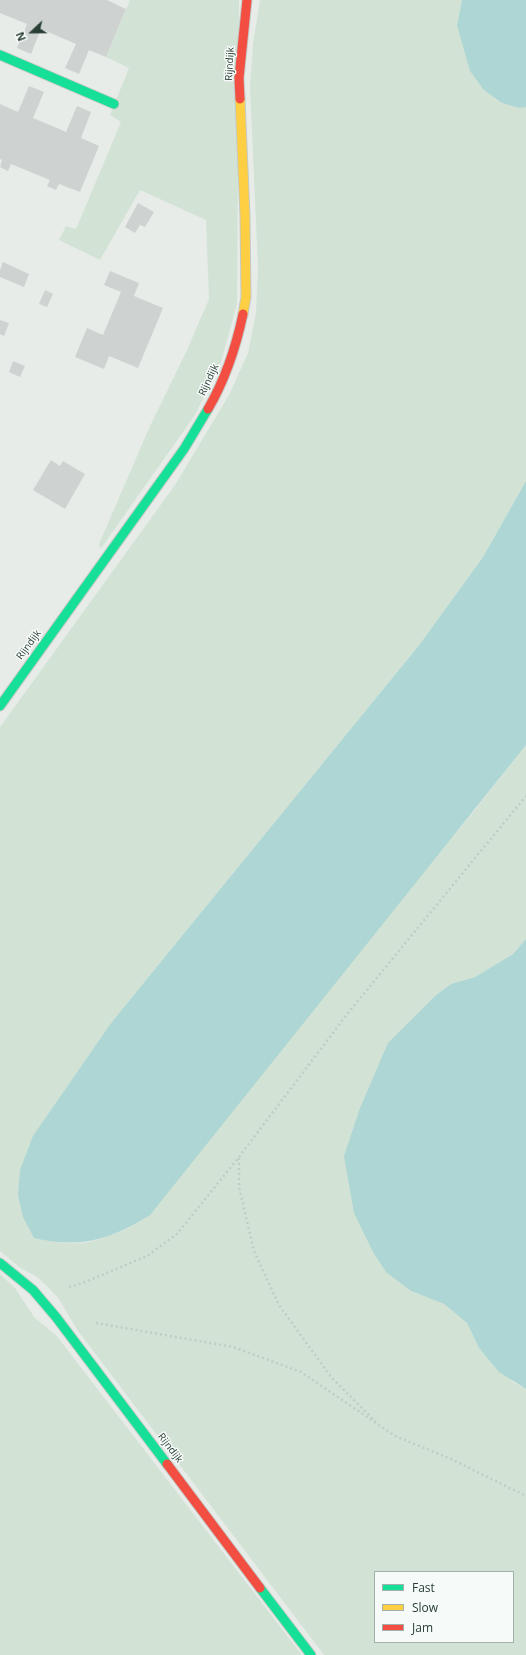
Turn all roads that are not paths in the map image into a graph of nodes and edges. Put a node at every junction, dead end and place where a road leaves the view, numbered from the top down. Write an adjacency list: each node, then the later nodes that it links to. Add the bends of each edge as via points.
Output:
1 (247, 0): 4 (street, Rijndijk, via 239,78 246,297 228,367 209,407 184,449)
2 (0, 55): 3 (street)
3 (114, 104)
4 (0, 706)
5 (0, 1263): 6 (street, Rijndijk, via 38,1295 113,1390)
6 (311, 1655)

